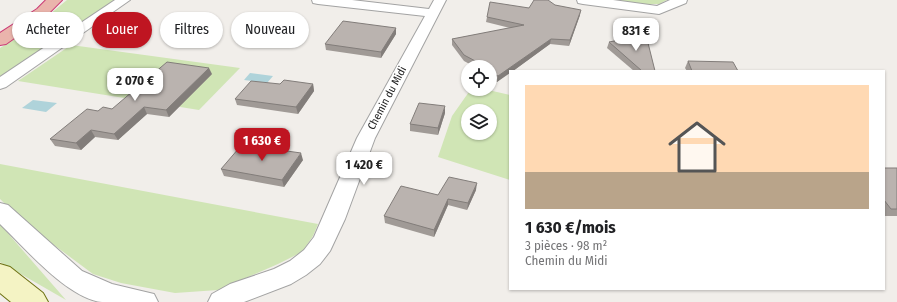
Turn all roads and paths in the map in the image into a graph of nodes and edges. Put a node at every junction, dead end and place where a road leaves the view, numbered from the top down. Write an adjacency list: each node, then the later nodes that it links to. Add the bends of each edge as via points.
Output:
1 (55, 0): 7 (highway, via 42,12)
2 (124, 0): 8 (street)
3 (318, 0): 6 (street)
4 (583, 0): 5 (street, via 659,10)
5 (681, 0)
6 (436, 6): 13 (street, Chemin du Midi, via 366,138 322,244 312,257 293,271)
7 (0, 40)
8 (0, 84)
9 (0, 211): 12 (street, via 73,278 92,288)
10 (0, 276): 11 (main road)
11 (33, 302)
12 (144, 302)
13 (220, 302)

